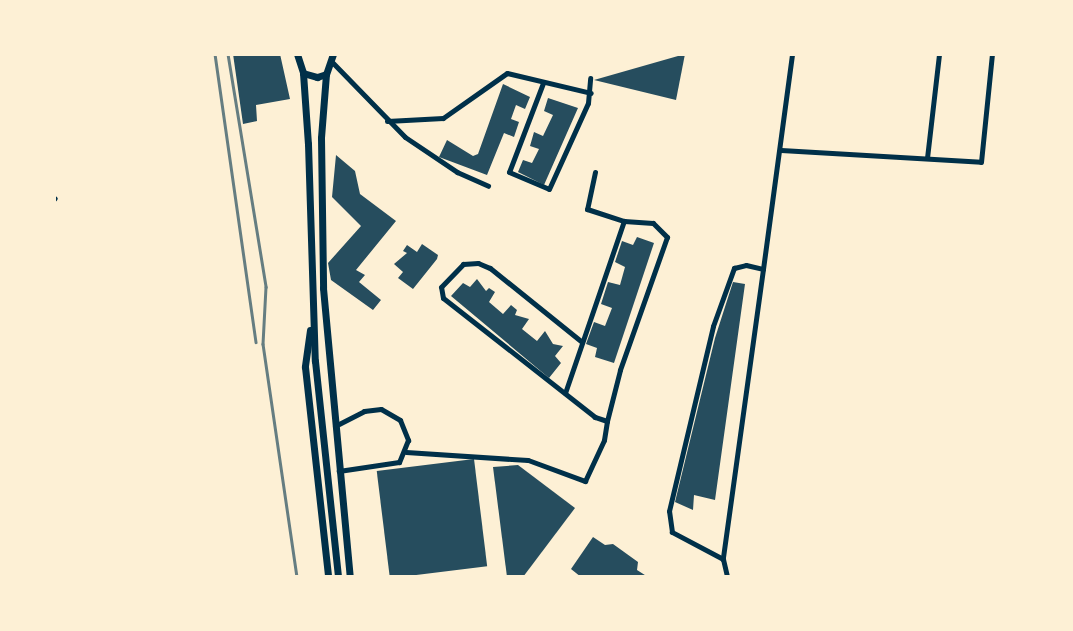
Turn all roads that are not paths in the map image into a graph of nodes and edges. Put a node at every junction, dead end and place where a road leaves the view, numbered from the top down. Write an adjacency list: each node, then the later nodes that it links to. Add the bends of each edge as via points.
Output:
1 (297, 54): 7 (street)
2 (333, 54): 6 (street)
3 (792, 54): 13 (street)
4 (939, 54): 14 (street)
5 (992, 54): 14 (street, via 981,162)
6 (333, 64): 8 (street); 12 (street)
7 (303, 73): 8 (street); 19 (street)
8 (326, 74): 23 (street, via 321,138 323,288)
9 (590, 78): 11 (street)
10 (543, 83): 11 (street); 11 (street, via 509,172 549,189); 12 (street, via 502,74 443,118)
11 (591, 93)
12 (387, 121): 16 (street, via 446,165)
13 (781, 150): 14 (street); 18 (street)
14 (927, 158)
15 (595, 172): 17 (street, via 587,209)
16 (488, 186)
17 (624, 221): 20 (street); 22 (street, via 653,223 667,237)
18 (763, 269): 26 (street); 26 (street, via 740,265 733,271 713,327 669,511 672,533)
19 (313, 320): 27 (street, via 305,362); 28 (street)
20 (582, 342): 21 (street); 21 (street, via 515,286 478,262 463,264 441,287 443,298)
21 (565, 393): 22 (street)
22 (607, 421): 24 (street, via 599,454 585,481 528,460)
23 (333, 428): 24 (street, via 371,408 388,411 404,426); 25 (street)
24 (406, 452): 25 (street, via 392,464)
25 (338, 471): 29 (street)
26 (723, 559): 30 (street)
27 (328, 577)
28 (338, 577)
29 (350, 577)
30 (727, 577)

